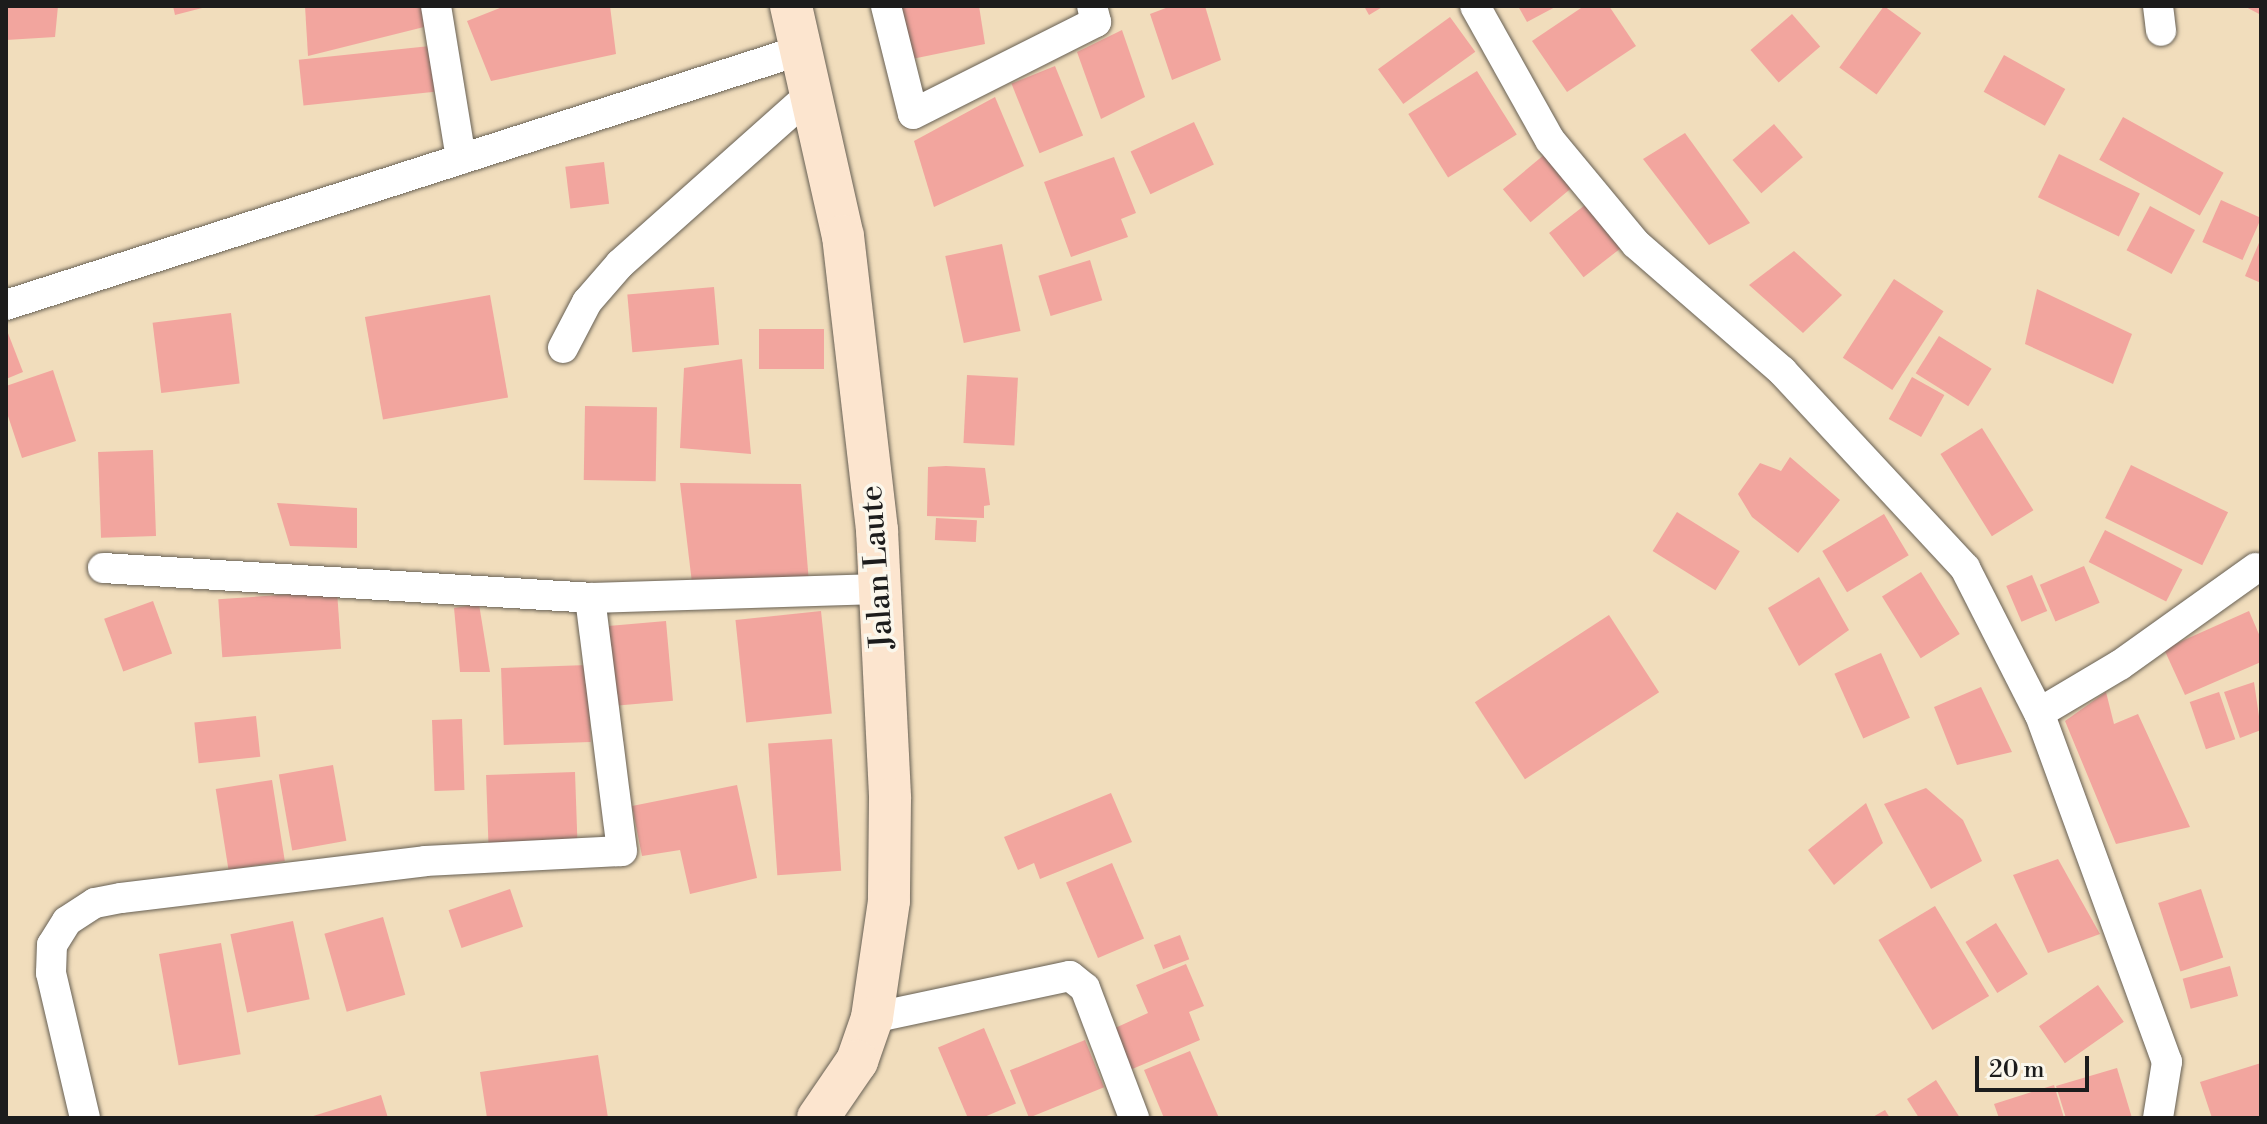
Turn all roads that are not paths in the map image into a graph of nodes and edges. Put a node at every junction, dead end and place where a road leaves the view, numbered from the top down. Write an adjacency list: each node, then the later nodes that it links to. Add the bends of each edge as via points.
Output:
1 (436, 6): 8 (street)
2 (791, 6): 6 (street, Jalan Laute)
3 (886, 6): 4 (street, via 913,114 1096,22)
4 (1092, 6)
5 (1475, 6): 15 (street, via 1550,140 1636,244 1782,371 1965,568)
6 (801, 50): 7 (street, Jalan Laute); 8 (street)
7 (813, 92): 10 (street, via 620,264 587,302); 13 (street, Jalan Laute, via 843,236)
8 (461, 159): 9 (street)
9 (6, 305)
10 (563, 348)
11 (2259, 567): 15 (street, via 2131,658)
12 (103, 568): 14 (street)
13 (880, 589): 14 (street); 16 (street, Jalan Laute, via 889,901)
14 (590, 598): 18 (street, via 622,851 425,861 95,903 67,921 52,945 51,973)
15 (2039, 713): 20 (street, via 2167,1062)
16 (872, 1018): 17 (street, Jalan Laute, via 857,1061); 19 (street, via 1070,976 1080,980 1090,998)
17 (827, 1114)
18 (85, 1118)
19 (1134, 1118)
20 (2158, 1118)

